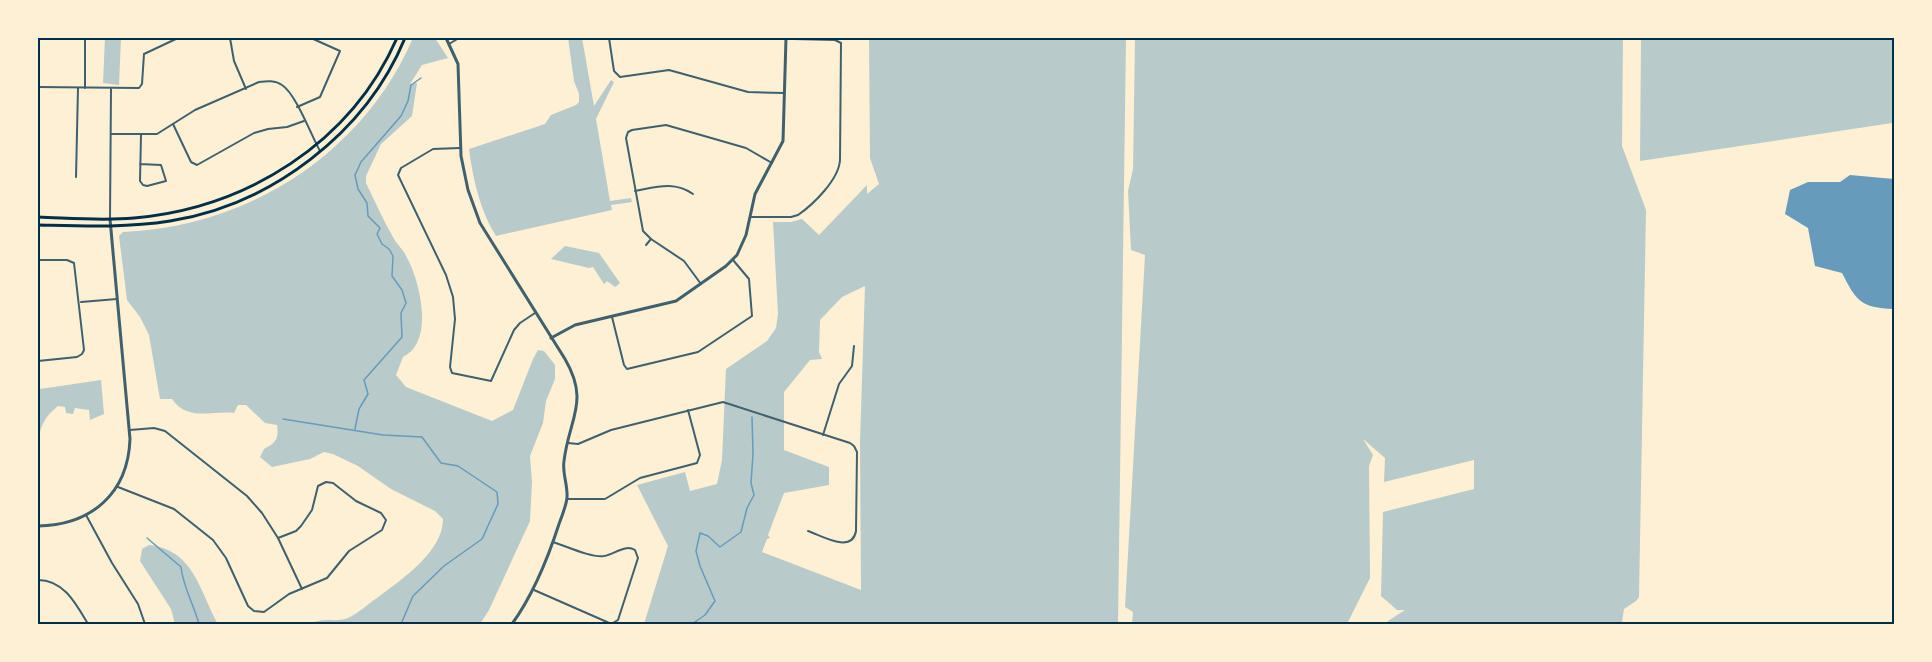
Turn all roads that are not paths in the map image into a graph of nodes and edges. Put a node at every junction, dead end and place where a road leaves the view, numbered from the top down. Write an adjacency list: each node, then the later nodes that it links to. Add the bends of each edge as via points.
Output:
1 (85, 38): 15 (street)
2 (178, 38): 17 (street, via 144,54 139,88)
3 (230, 38): 16 (street, via 234,61)
4 (311, 38): 19 (street, via 340,51 320,96)
5 (397, 38): 24 (main road, via 354,109)
6 (405, 38): 26 (main road, via 369,100)
7 (446, 38): 12 (street)
8 (459, 38): 12 (street)
9 (609, 38): 18 (street, via 614,71 620,77 669,70 748,92)
10 (755, 38): 11 (street)
11 (786, 38): 18 (street); 33 (street, via 841,43 839,169 835,178 798,215)
12 (449, 44): 25 (street, via 459,71)
13 (38, 87): 14 (street)
14 (78, 88): 15 (street); 29 (street)
15 (85, 88): 17 (street)
16 (246, 88): 19 (street, via 266,81 279,83 289,91); 21 (street)
17 (111, 89): 22 (street)
18 (785, 93): 28 (street, via 784,138)
19 (297, 107): 20 (street)
20 (304, 121): 21 (street, via 254,133 197,165 191,162); 24 (street)
21 (173, 124): 23 (street, via 157,134)
22 (111, 134): 23 (street); 34 (street)
23 (141, 135): 27 (street)
24 (317, 145): 26 (street); 34 (main road, via 272,176 220,200 161,215)
25 (460, 148): 44 (street, via 468,190 483,230); 44 (street, via 434,149 401,168 398,175 453,297 452,373 491,381 514,330)
26 (320, 151): 36 (main road, via 278,181 219,208 164,222)
27 (140, 164): 27 (street, via 142,185 166,181 161,165)
28 (773, 164): 30 (street, via 746,148 666,125 632,130 626,138); 33 (street, via 755,194)
29 (76, 177)
30 (635, 191): 31 (street, via 672,184); 37 (street, via 641,226)
31 (693, 194)
32 (38, 217): 34 (main road)
33 (750, 217): 40 (street, via 744,241)
34 (110, 219): 36 (street)
35 (38, 225): 36 (main road)
36 (110, 226): 42 (street)
37 (651, 239): 38 (street); 41 (street, via 684,261)
38 (646, 245)
39 (38, 260): 43 (street, via 74,263)
40 (733, 260): 41 (street); 45 (street, via 749,279 752,316 698,352 627,369)
41 (700, 284): 45 (street, via 675,301)
42 (117, 299): 43 (street); 50 (street)
43 (80, 302): 48 (street, via 83,352 77,357)
44 (536, 313): 46 (street)
45 (612, 317): 46 (street, via 572,326)
46 (551, 338): 52 (street, via 573,372 578,388)
47 (854, 346): 51 (street, via 852,366 841,380)
48 (38, 361)
49 (688, 410): 51 (street, via 723,402); 52 (street, via 611,430 578,444); 54 (street, via 700,455 697,463 640,478 605,499)
50 (130, 430): 53 (street, via 127,464); 58 (street, via 165,431 247,496)
51 (823, 435): 57 (street, via 855,448 856,531 850,542 842,543)
52 (568, 443): 54 (street, via 563,468)
53 (118, 487): 55 (street); 61 (street, via 174,509 213,540 254,611 264,612)
54 (567, 498): 59 (street)
55 (86, 515): 56 (street, via 67,523); 64 (street, via 138,604)
56 (38, 526)
57 (808, 531)
58 (278, 538): 61 (street); 61 (street, via 298,528 312,510 318,486 326,482 385,516 382,530 349,551 327,578)
59 (553, 542): 62 (street); 62 (street, via 596,556 627,548 635,550 638,558 618,620 612,624)
60 (38, 580): 63 (street, via 62,588)
61 (302, 589)
62 (532, 589): 65 (street)
63 (88, 624)
64 (145, 624)
65 (512, 624)

